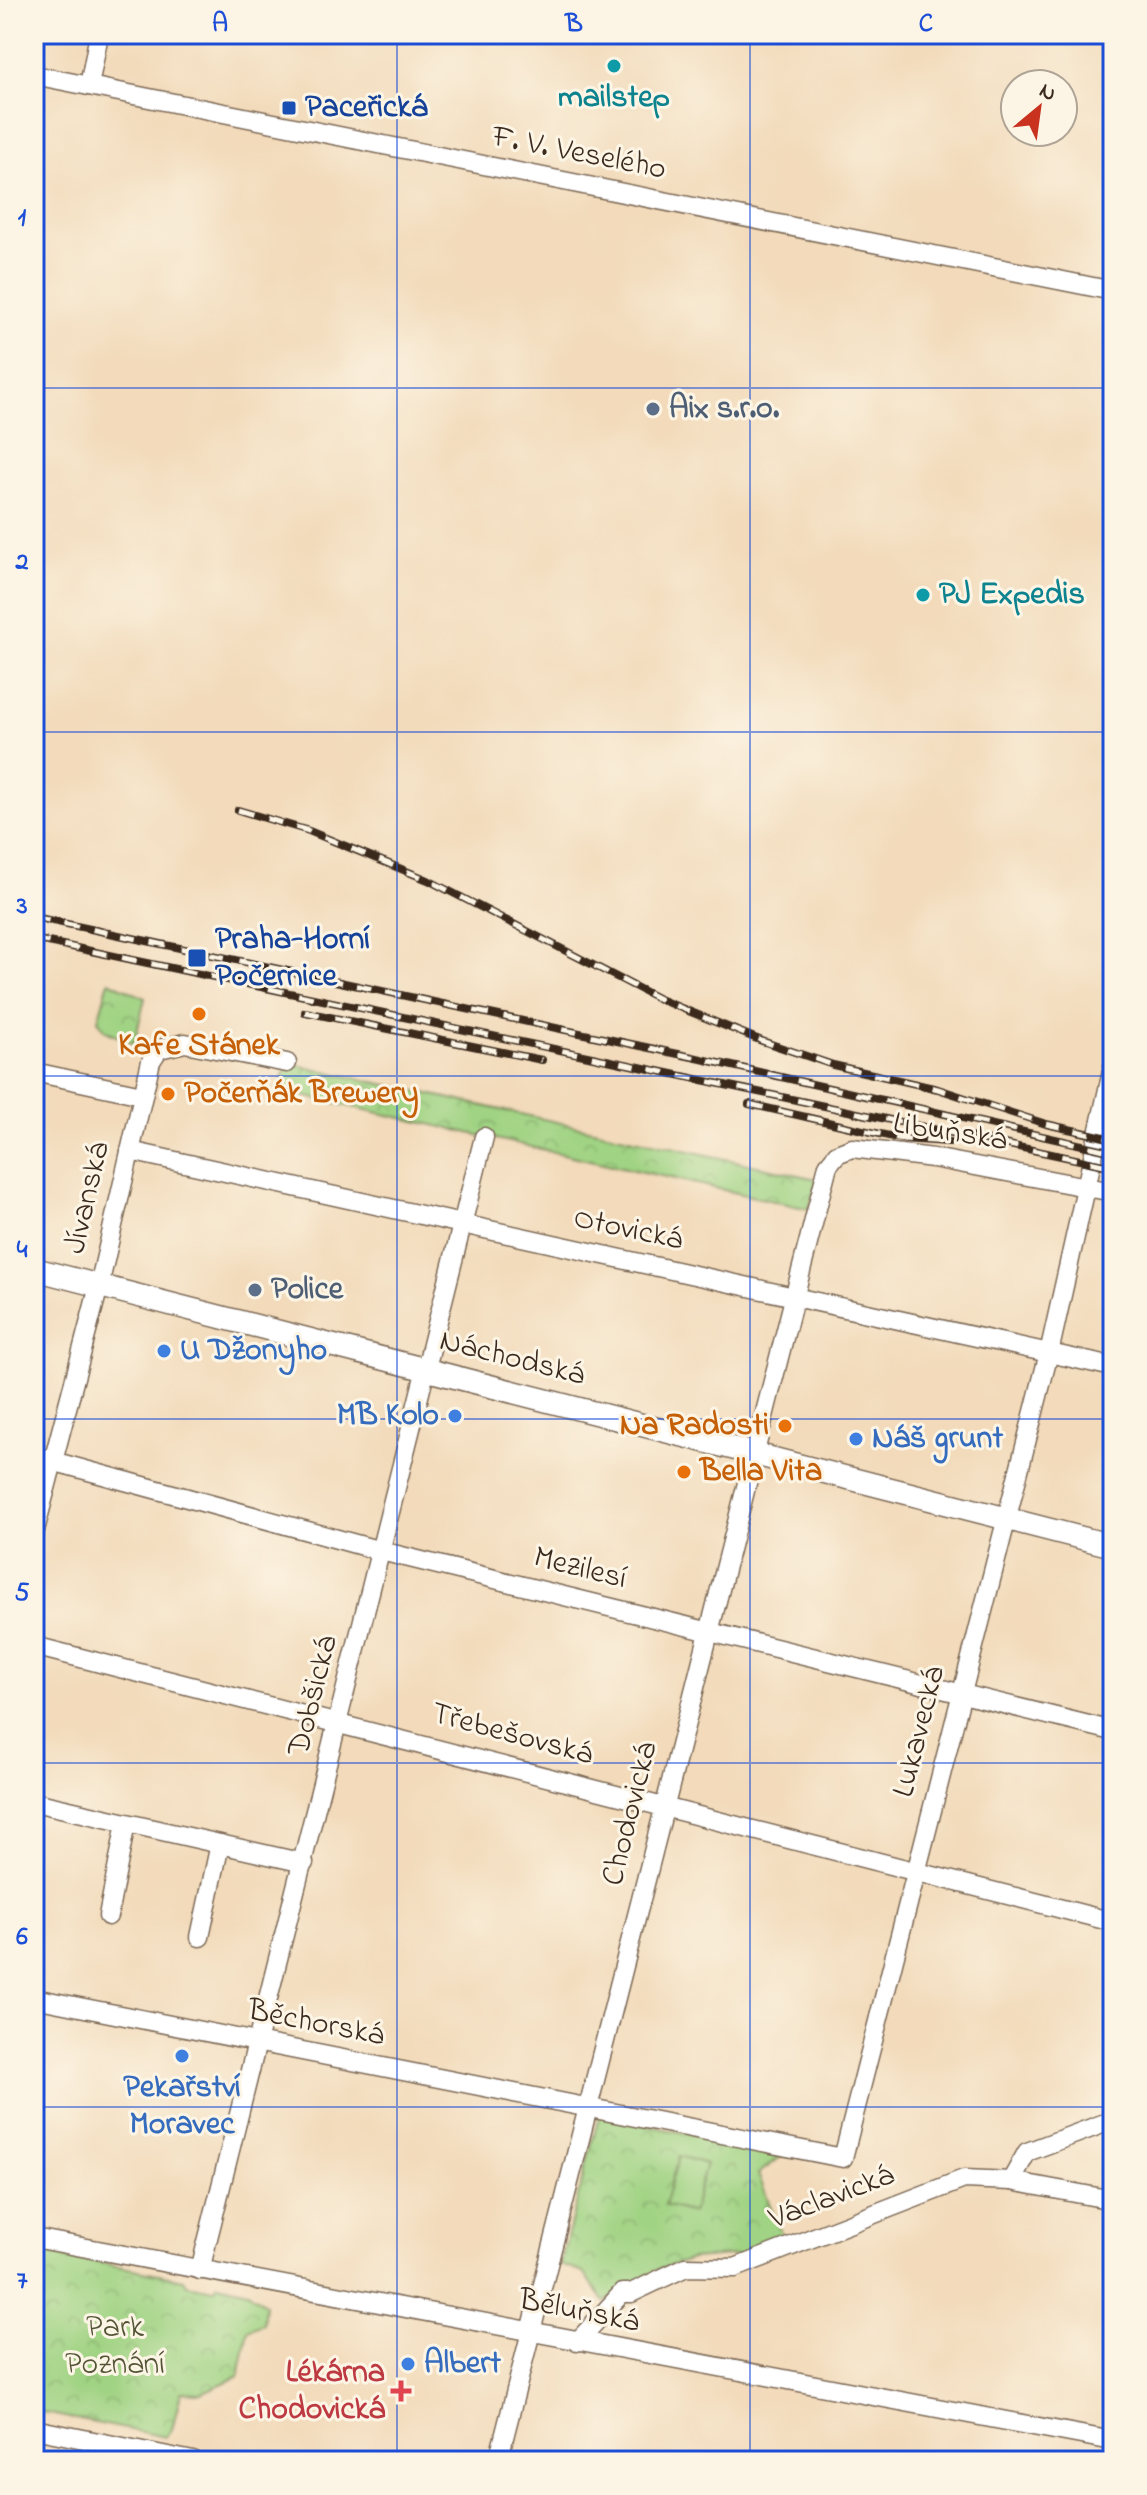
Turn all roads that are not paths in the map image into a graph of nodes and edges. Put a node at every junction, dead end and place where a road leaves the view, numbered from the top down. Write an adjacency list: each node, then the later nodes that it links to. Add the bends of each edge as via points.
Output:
1 (99, 34): 3 (street)
2 (34, 75): 3 (street, F. V. Veselého)
3 (89, 86): 4 (street, F. V. Veselého)
4 (1113, 291)
5 (287, 1063): 8 (street, Jívanská, via 185,1043 159,1049)
6 (1113, 1067): 12 (street, Lukavecká)
7 (34, 1072): 8 (street)
8 (142, 1095): 10 (street, Jívanská)
9 (484, 1137): 14 (street, Dobšická)
10 (130, 1151): 14 (street, Otovická); 16 (street, Jívanská)
11 (823, 1182): 12 (street, Libuňská, via 837,1154 852,1148); 17 (street, Chodovická)
12 (1087, 1186): 13 (street, Libuňská); 18 (street, Lukavecká)
13 (1113, 1192)
14 (463, 1224): 17 (street, Otovická); 20 (street, Dobšická)
15 (34, 1269): 16 (main road, Náchodská)
16 (99, 1286): 20 (main road, Náchodská); 23 (street, Jívanská)
17 (795, 1297): 18 (street, Otovická); 21 (street, Chodovická)
18 (1049, 1353): 19 (street, Otovická); 24 (street, Lukavecká)
19 (1113, 1367)
20 (426, 1370): 21 (main road, Náchodská); 27 (street, Dobšická)
21 (753, 1454): 24 (main road, Náchodská); 28 (street, Chodovická)
22 (34, 1456): 23 (street, Mezilesí)
23 (53, 1460): 25 (street, Jívanská); 27 (street, Mezilesí)
24 (1006, 1519): 26 (main road, Náchodská); 30 (street, Lukavecká)
25 (34, 1534)
26 (1113, 1546)
27 (381, 1551): 28 (street, Mezilesí); 31 (street, Dobšická)
28 (708, 1632): 30 (street, Mezilesí); 34 (street, Chodovická)
29 (34, 1646): 31 (street, Třebešovská)
30 (960, 1696): 32 (street, Mezilesí); 38 (street, Lukavecká)
31 (339, 1721): 34 (street, Třebešovská); 37 (street, Dobšická)
32 (1113, 1731)
33 (34, 1804): 35 (street)
34 (664, 1806): 38 (street, Třebešovská); 44 (street, Chodovická)
35 (126, 1823): 36 (street); 39 (street)
36 (220, 1844): 37 (street); 41 (street)
37 (304, 1863): 43 (street, Dobšická)
38 (915, 1871): 40 (street, Třebešovská); 44 (street, Lukavecká, via 843,2158)
39 (108, 1916)
40 (1113, 1922)
41 (200, 1937)
42 (34, 1998): 43 (street, Běchorská)
43 (259, 2043): 44 (street, Běchorská); 49 (street, Dobšická)
44 (587, 2108): 50 (street, Chodovická)
45 (1113, 2120): 46 (street, via 1027,2152)
46 (1011, 2181): 47 (street); 51 (street, Václavická, via 964,2179 735,2268 686,2267 616,2297)
47 (1113, 2200)
48 (34, 2238): 49 (street, Běluňská)
49 (200, 2270): 50 (street, Běluňská)
50 (530, 2333): 51 (street, Běluňská); 55 (street, Chodovická)
51 (577, 2342): 53 (street, Běluňská)
52 (34, 2429): 54 (street)
53 (1113, 2441)
54 (193, 2461)
55 (498, 2461)

